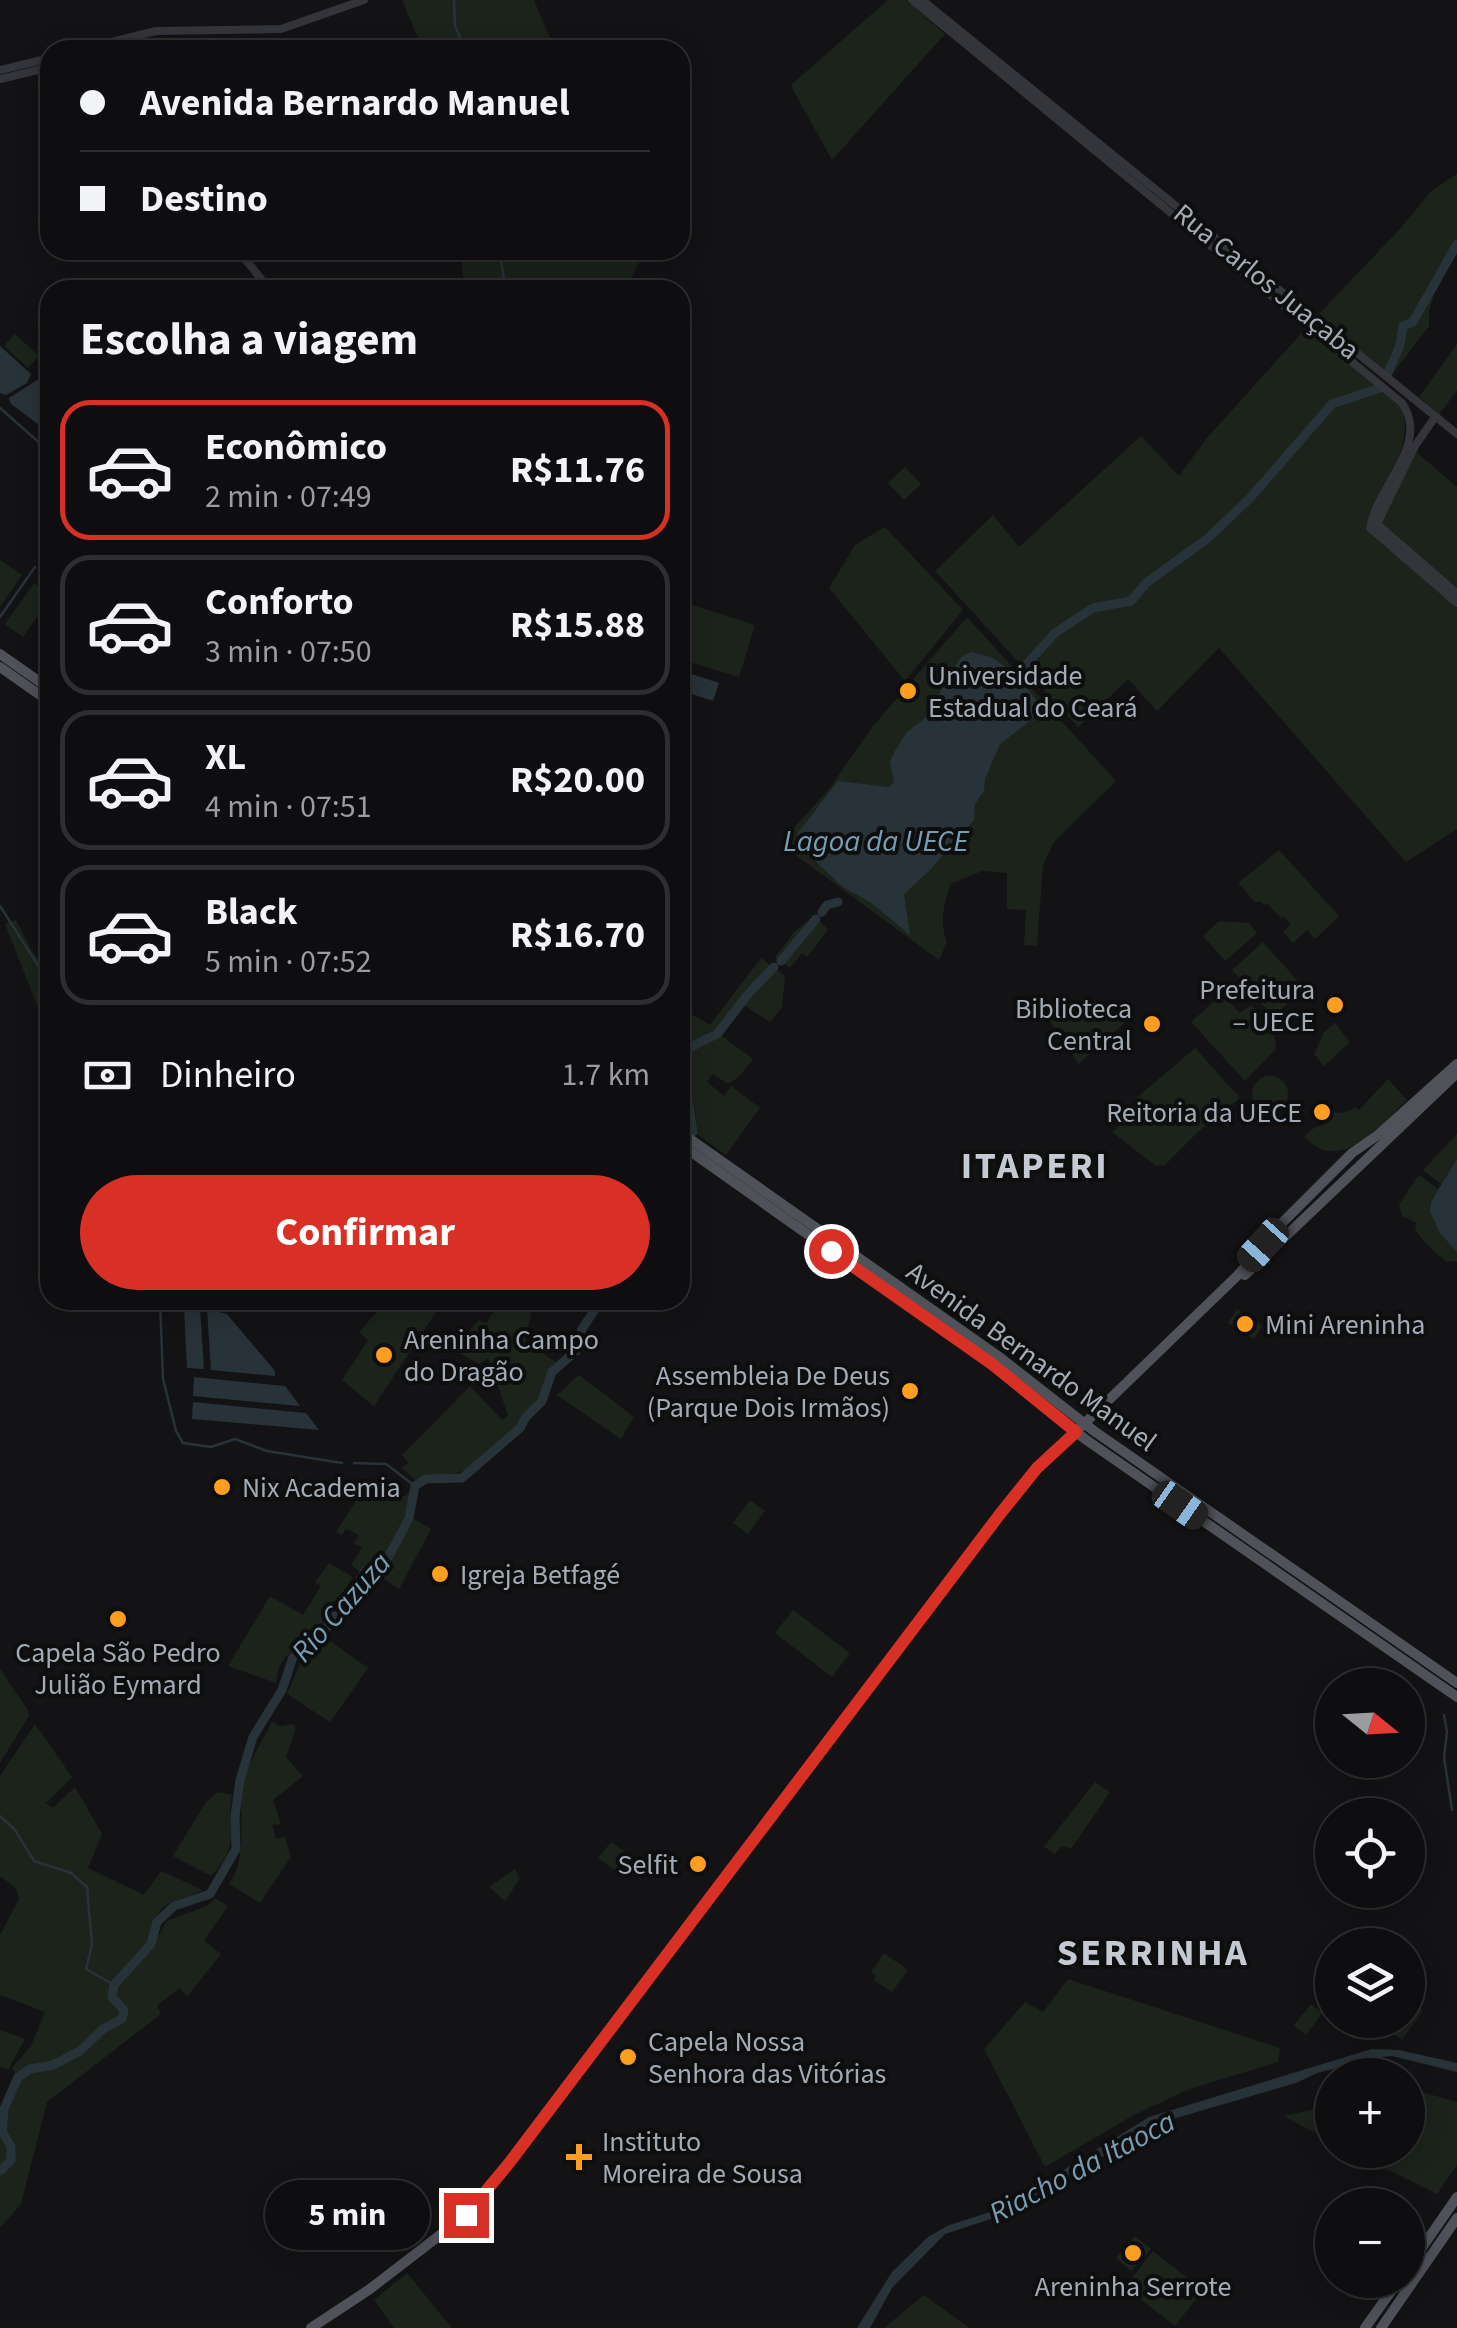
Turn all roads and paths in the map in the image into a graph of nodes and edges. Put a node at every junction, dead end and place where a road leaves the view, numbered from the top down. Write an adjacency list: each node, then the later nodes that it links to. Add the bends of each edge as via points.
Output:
1 (364, 0): 4 (street, via 281,29 156,31)
2 (912, 0): 9 (street, Rua Carlos Juaçaba)
3 (922, 0): 9 (street, Rua Carlos Juaçaba)
4 (120, 40)
5 (40, 60): 7 (street)
6 (40, 69): 8 (street)
7 (0, 70)
8 (0, 79)
9 (1128, 173): 10 (street, Rua Carlos Juaçaba)
10 (1191, 225): 13 (street, Rua Carlos Juaçaba); 15 (street, Rua Carlos Juaçaba, via 1406,408 1409,442 1370,527)
11 (246, 260): 12 (street)
12 (262, 280)
13 (1435, 418): 14 (street); 15 (street, Rua Carlos Juaçaba, via 1377,522)
14 (1457, 434)
15 (1432, 577): 16 (street, Rua Carlos Juaçaba); 17 (street, Rua Carlos Juaçaba)
16 (1457, 593)
17 (1457, 603)
18 (0, 654): 20 (main road)
19 (0, 666): 21 (main road)
20 (40, 682)
21 (40, 695)
22 (1457, 1064): 26 (main road)
23 (1457, 1073): 27 (main road)
24 (690, 1140): 28 (main road, Avenida Bernardo Manuel)
25 (690, 1150): 28 (main road, Avenida Bernardo Manuel)
26 (1350, 1155): 27 (main road, via 1353,1163); 29 (main road)
27 (1337, 1186): 29 (main road)
28 (754, 1190): 30 (main road, Avenida Bernardo Manuel)
29 (1288, 1226): 30 (main road)
30 (1083, 1430): 31 (main road, Avenida Bernardo Manuel); 32 (main road, Avenida Bernardo Manuel); 37 (main road, via 1037,1468 1000,1514 481,2199); 38 (main road, via 1018,1500 481,2208)
31 (1457, 1683)
32 (1457, 1697)
33 (1457, 2197): 35 (main road)
34 (1457, 2218): 40 (main road)
35 (1425, 2243)
36 (1386, 2298): 39 (main road)
37 (312, 2328)
38 (324, 2328)
39 (1365, 2328)
40 (1381, 2328)

